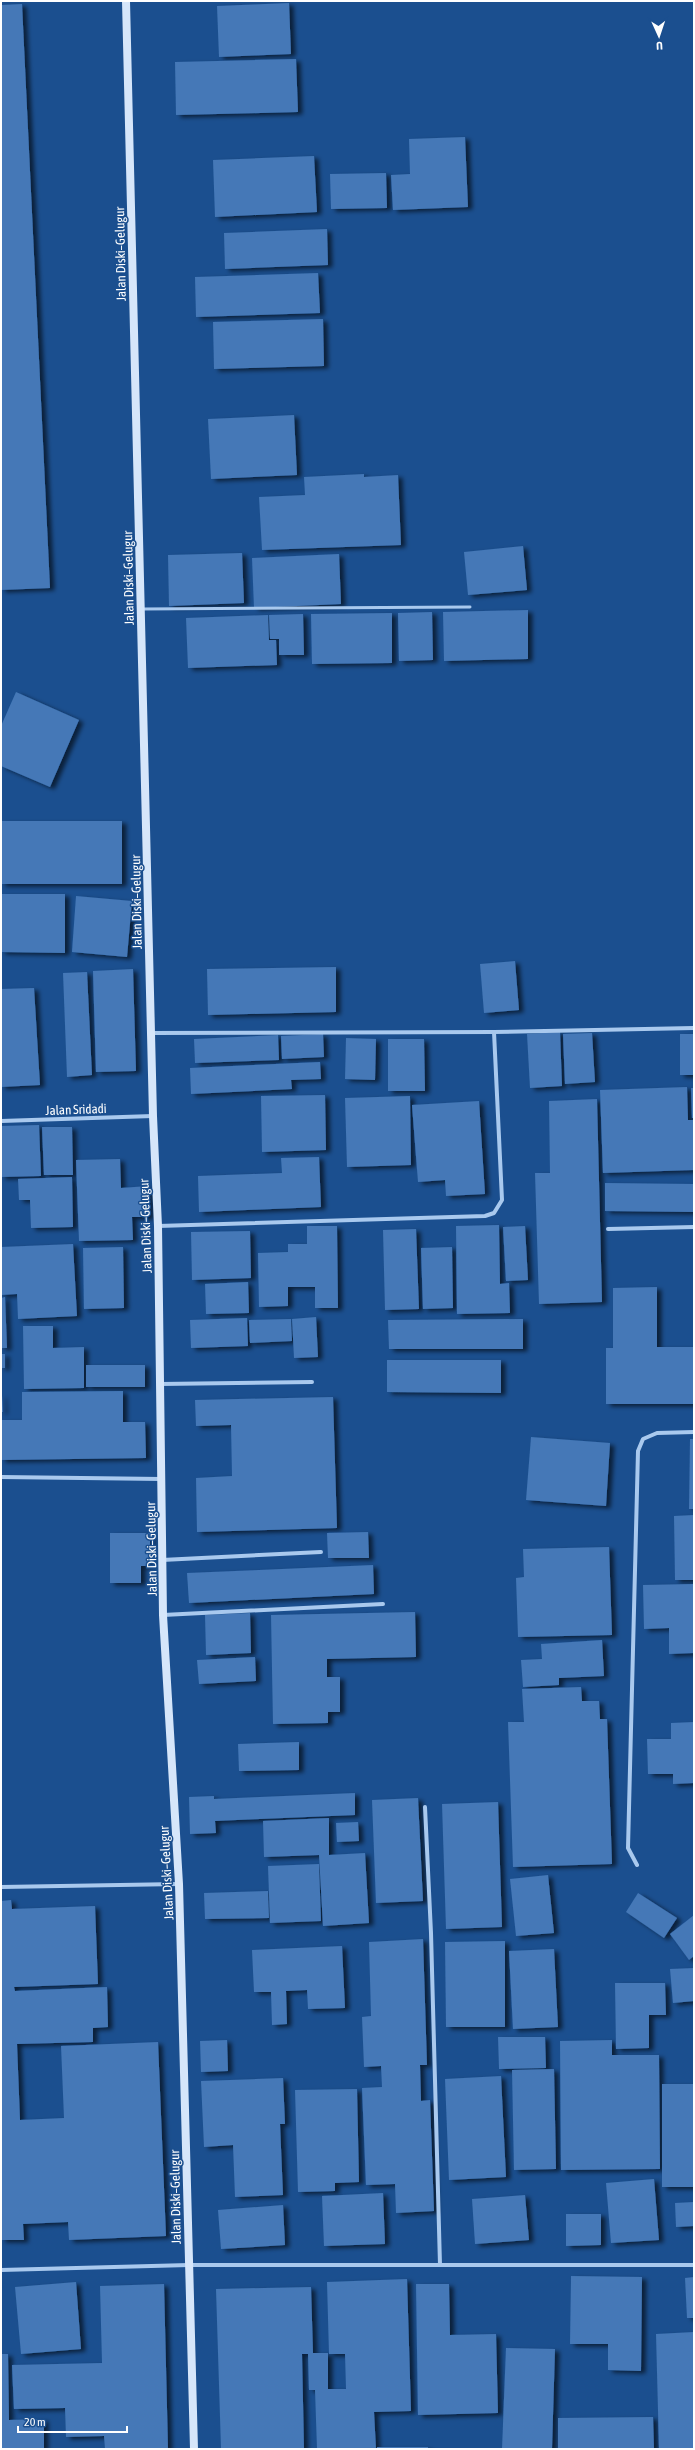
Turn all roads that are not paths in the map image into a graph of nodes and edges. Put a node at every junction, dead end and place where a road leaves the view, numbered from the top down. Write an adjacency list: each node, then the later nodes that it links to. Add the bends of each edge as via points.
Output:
1 (126, 1): 3 (main road, Jalan Diski–Gelugur)
2 (470, 607): 3 (lane)
3 (141, 610): 6 (main road, Jalan Diski–Gelugur)
4 (694, 1028): 5 (street)
5 (494, 1032): 6 (street); 9 (street, via 502,1200 494,1213 485,1216)
6 (151, 1033): 7 (main road, Jalan Diski–Gelugur)
7 (153, 1116): 8 (street, Jalan Sridadi); 9 (main road, Jalan Diski–Gelugur)
8 (1, 1121)
9 (158, 1226): 13 (main road, Jalan Diski–Gelugur)
10 (694, 1227): 11 (street)
11 (608, 1230)
12 (312, 1382): 13 (street)
13 (160, 1384): 16 (main road, Jalan Diski–Gelugur)
14 (694, 1432): 22 (street, via 657,1433 643,1439 638,1451 628,1848)
15 (1, 1477): 16 (street)
16 (162, 1479): 18 (main road, Jalan Diski–Gelugur)
17 (321, 1552): 18 (street)
18 (162, 1560): 20 (main road, Jalan Diski–Gelugur)
19 (383, 1604): 20 (street)
20 (164, 1615): 23 (main road, Jalan Diski–Gelugur)
21 (425, 1807): 25 (street)
22 (637, 1865)
23 (179, 1884): 24 (street); 27 (main road, Jalan Diski–Gelugur)
24 (1, 1887)
25 (440, 2265): 26 (street); 27 (street)
26 (694, 2265)
27 (189, 2266): 28 (street); 29 (main road, Jalan Diski–Gelugur)
28 (1, 2270)
29 (194, 2449)

